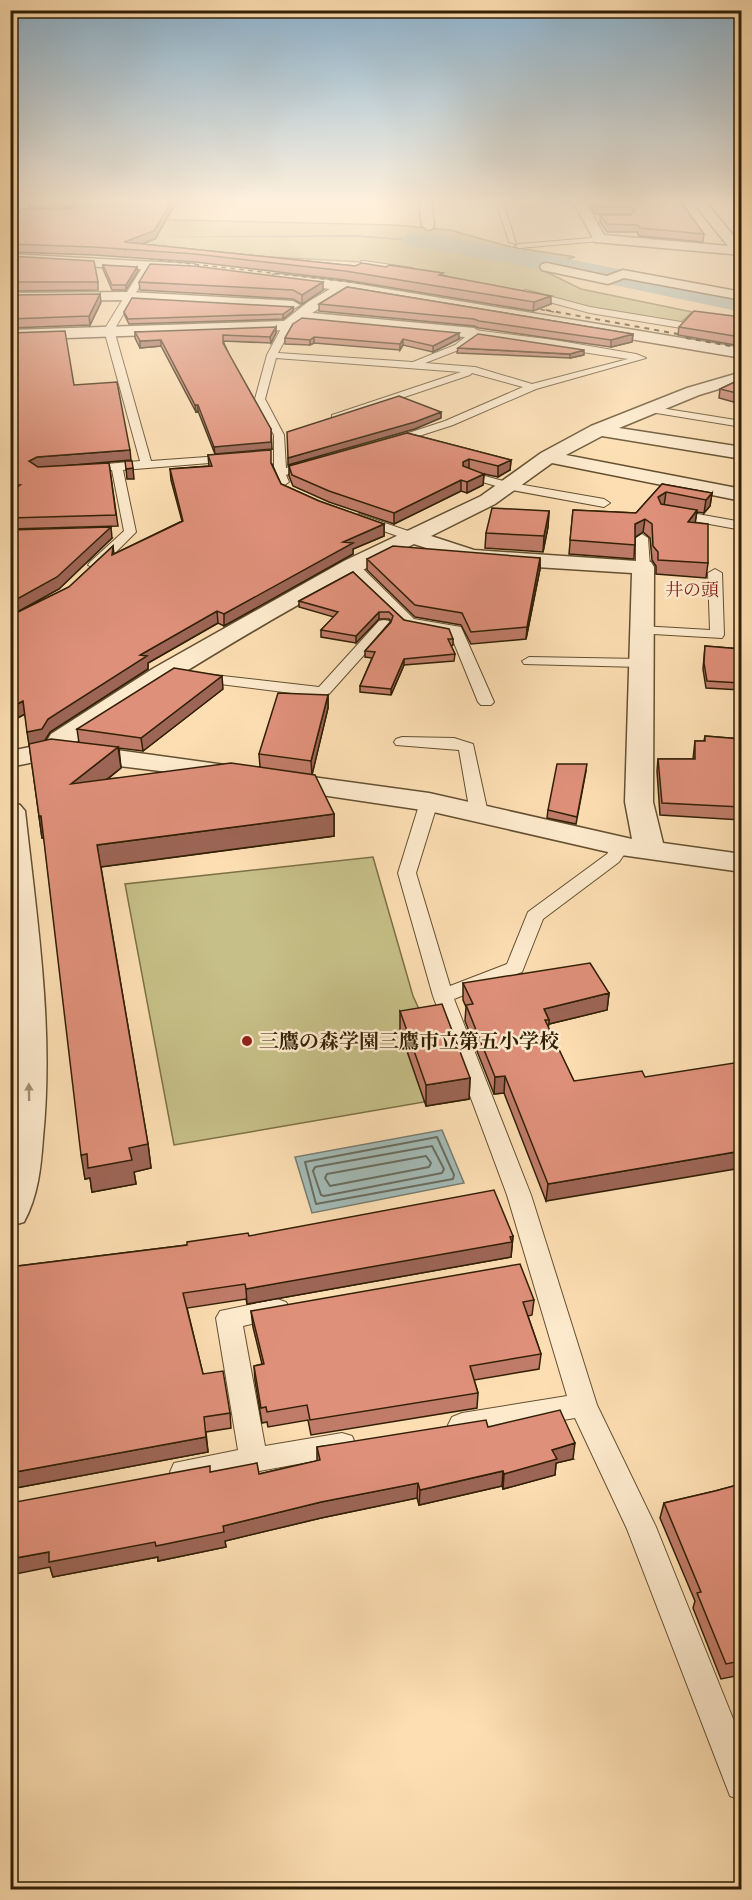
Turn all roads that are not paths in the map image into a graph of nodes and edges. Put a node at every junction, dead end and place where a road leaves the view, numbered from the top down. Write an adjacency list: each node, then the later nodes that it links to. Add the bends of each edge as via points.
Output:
1 (133, 290): 7 (lane)
2 (339, 290): 10 (street)
3 (367, 290): 18 (street)
4 (666, 290): 11 (street)
5 (707, 290): 8 (street)
6 (519, 292): 13 (lane, via 590,310)
7 (129, 296): 9 (street); 10 (street); 14 (lane)
8 (741, 296)
9 (10, 297)
10 (313, 306): 12 (street)
11 (741, 306)
12 (293, 320): 14 (street); 15 (street); 21 (lane)
13 (687, 326)
14 (109, 330): 16 (street); 36 (lane)
15 (474, 333): 22 (lane); 23 (lane, via 458,347)
16 (33, 334): 17 (street); 19 (street)
17 (10, 335)
18 (681, 342): 20 (street); 22 (street)
19 (39, 351)
20 (741, 353)
21 (272, 355): 23 (lane); 39 (lane, via 260,399 285,434 274,455)
22 (641, 358): 26 (lane)
23 (412, 365): 24 (lane)
24 (475, 370): 26 (lane); 28 (lane)
25 (741, 377): 27 (street, via 704,385)
26 (532, 387): 31 (lane, via 449,423)
27 (648, 409): 29 (lane); 30 (street)
28 (323, 421)
29 (741, 424)
30 (597, 430): 32 (street); 34 (street)
31 (375, 447)
32 (741, 453)
33 (246, 457): 36 (lane)
34 (548, 457): 41 (street); 43 (street)
35 (322, 461): 39 (lane)
36 (147, 465): 37 (lane)
37 (117, 467): 38 (lane); 48 (lane)
38 (73, 470)
39 (280, 472): 42 (lane)
40 (470, 475): 41 (lane)
41 (506, 485): 44 (lane); 50 (street, via 488,500)
42 (286, 490)
43 (741, 495)
44 (604, 503)
45 (664, 512): 47 (lane)
46 (345, 514): 50 (lane)
47 (741, 526)
48 (130, 532): 49 (lane); 55 (lane)
49 (106, 533)
50 (410, 536): 52 (street); 53 (street, via 472,556)
51 (642, 538): 53 (lane)
52 (352, 566): 60 (street); 61 (lane, via 410,622 456,630)
53 (643, 567): 57 (street)
54 (715, 573): 57 (lane, via 717,635)
55 (86, 574)
56 (384, 624): 60 (lane, via 323,692)
57 (641, 630): 59 (street)
58 (529, 661): 59 (lane)
59 (640, 663): 68 (street)
60 (164, 673): 63 (street, via 61,740)
61 (486, 702)
62 (402, 742): 67 (lane, via 467,747)
63 (54, 750): 64 (street); 65 (street)
64 (10, 759)
65 (429, 802): 67 (street); 70 (lane, via 407,873)
66 (10, 811): 71 (street, one-way to 66, via 16,1196 29,1106 27,989)
67 (479, 813): 68 (street)
68 (636, 849): 69 (street); 70 (lane, via 613,858 535,916 516,968)
69 (741, 863)
70 (443, 996): 73 (lane, via 519,1195 527,1266)
71 (10, 1212)
72 (298, 1306): 76 (lane, via 229,1318)
73 (583, 1405): 74 (lane); 78 (lane, via 641,1527)
74 (442, 1428)
75 (371, 1440): 76 (lane)
76 (253, 1459): 77 (lane)
77 (161, 1476)
78 (741, 1784)

